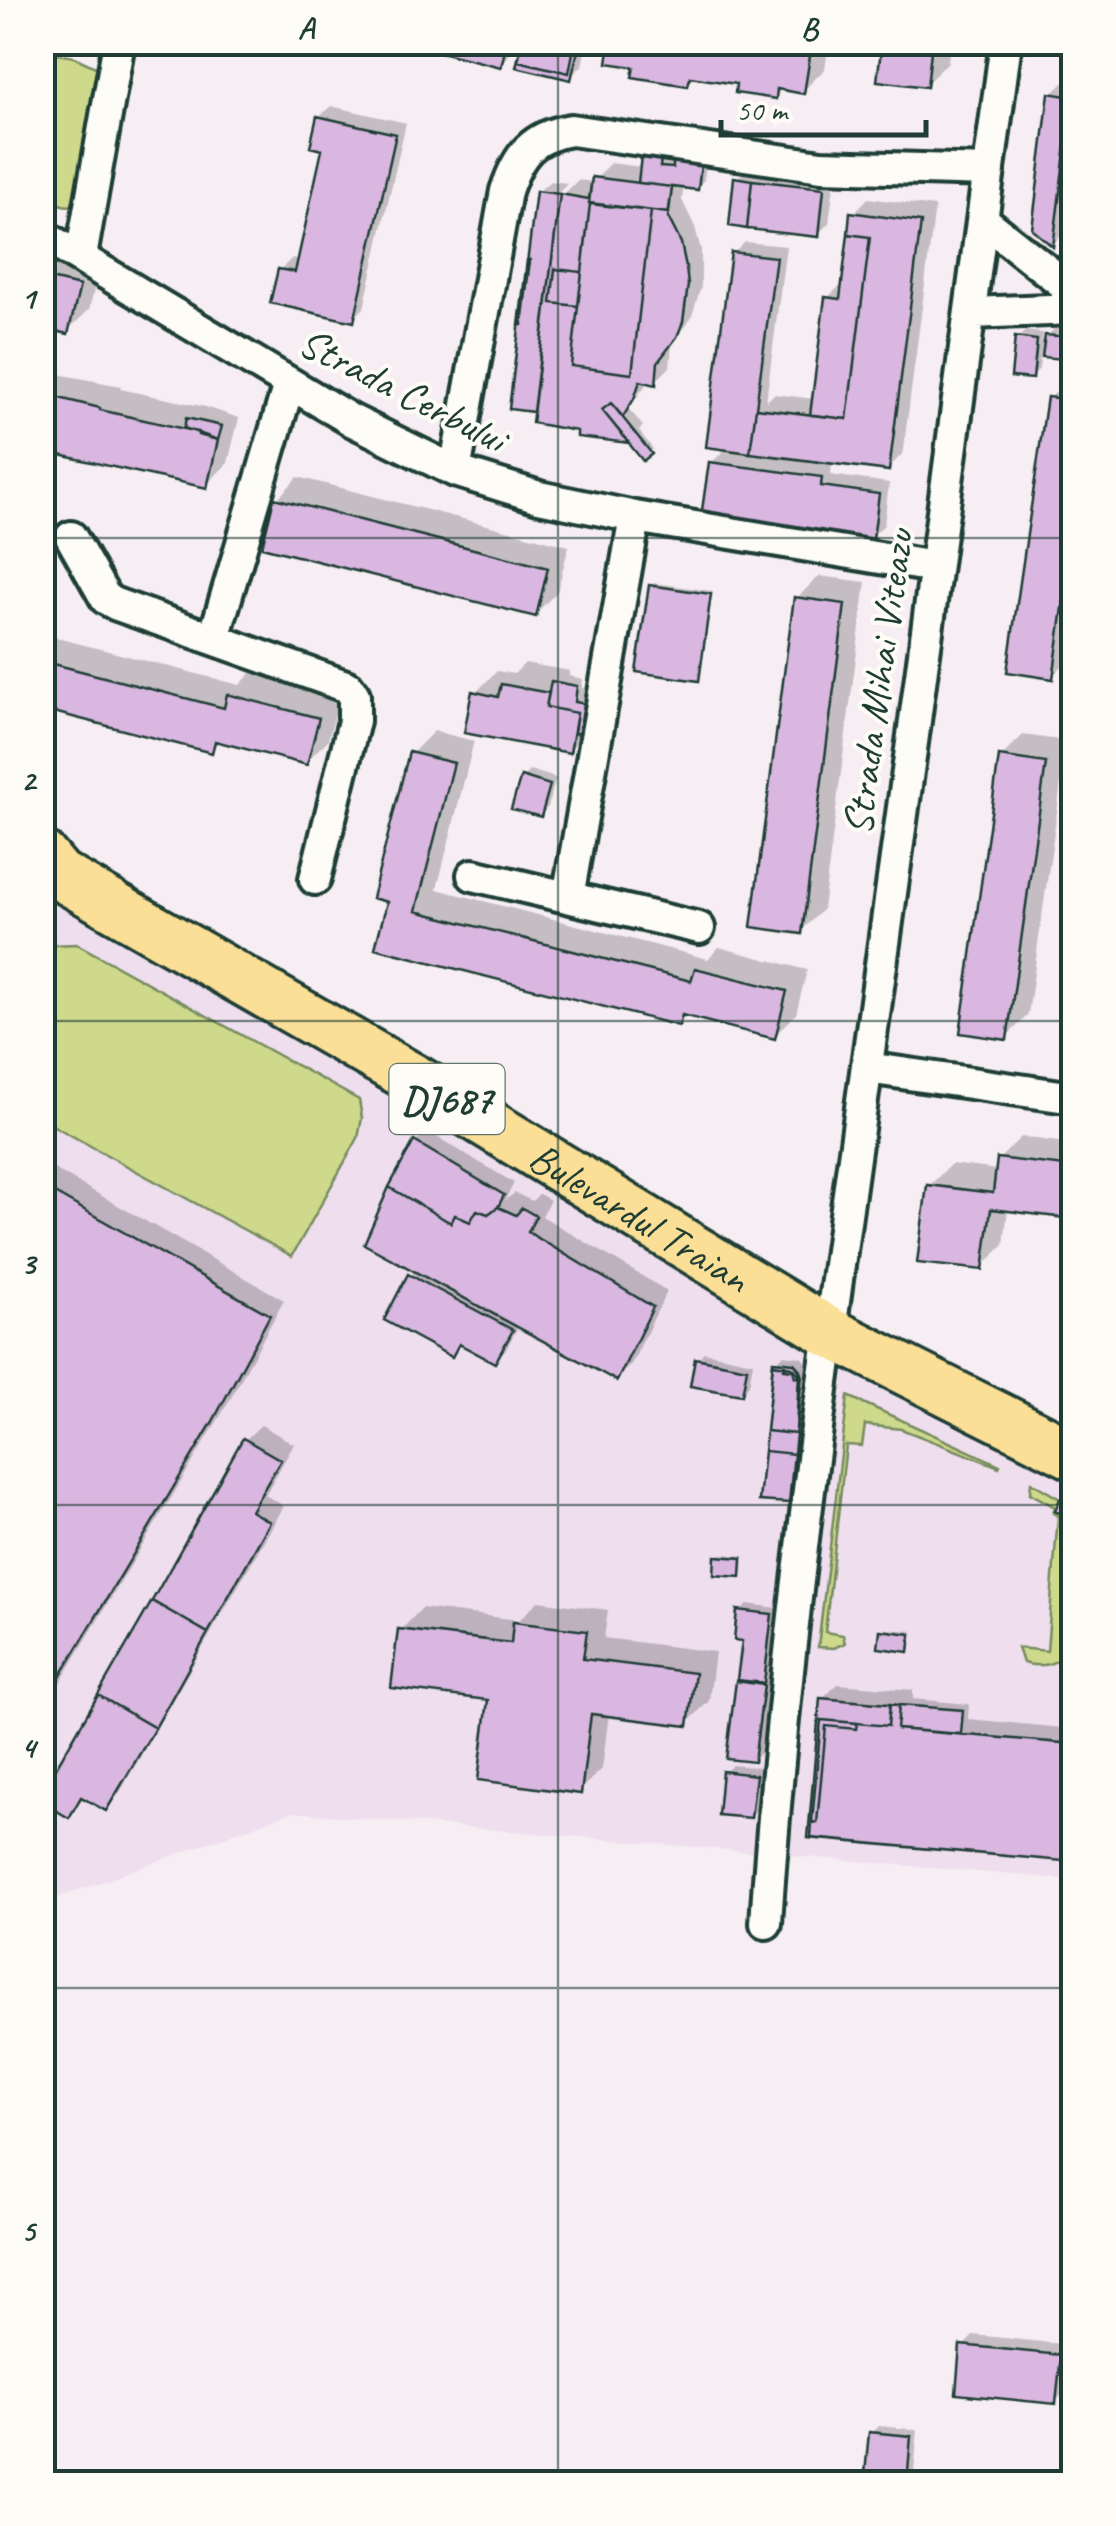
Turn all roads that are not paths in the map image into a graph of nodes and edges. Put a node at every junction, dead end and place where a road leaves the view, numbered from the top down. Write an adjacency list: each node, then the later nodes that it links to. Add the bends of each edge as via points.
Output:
1 (119, 42): 6 (street)
2 (1006, 42): 3 (street, Strada Mihai Viteazu)
3 (989, 171): 4 (street, Strada Mihai Viteazu); 11 (street, via 822,166 571,130 550,133 520,155 506,191)
4 (983, 220): 7 (street); 9 (street, Strada Mihai Viteazu)
5 (42, 235): 6 (street, Strada Cerbului)
6 (81, 257): 10 (street, Strada Cerbului)
7 (1074, 292)
8 (1074, 309): 9 (street)
9 (970, 313): 14 (street, Strada Mihai Viteazu)
10 (290, 384): 11 (street, Strada Cerbului); 15 (street)
11 (455, 471): 12 (street, Strada Cerbului)
12 (636, 517): 14 (street, Strada Cerbului); 19 (street)
13 (71, 538): 15 (street, via 106,599)
14 (934, 566): 21 (street, Strada Mihai Viteazu)
15 (214, 638): 18 (street, via 341,683 354,695 354,721)
16 (48, 868): 23 (main road, Bulevardul Traian / DJ687, via 416,1080)
17 (473, 875): 19 (street)
18 (315, 878)
19 (568, 898): 20 (street)
20 (699, 928)
21 (867, 1068): 22 (street); 23 (street, Strada Mihai Viteazu)
22 (1074, 1098)
23 (829, 1332): 24 (main road, Bulevardul Traian / DJ687); 25 (street, Strada Mihai Viteazu)
24 (1074, 1456)
25 (766, 1923)

